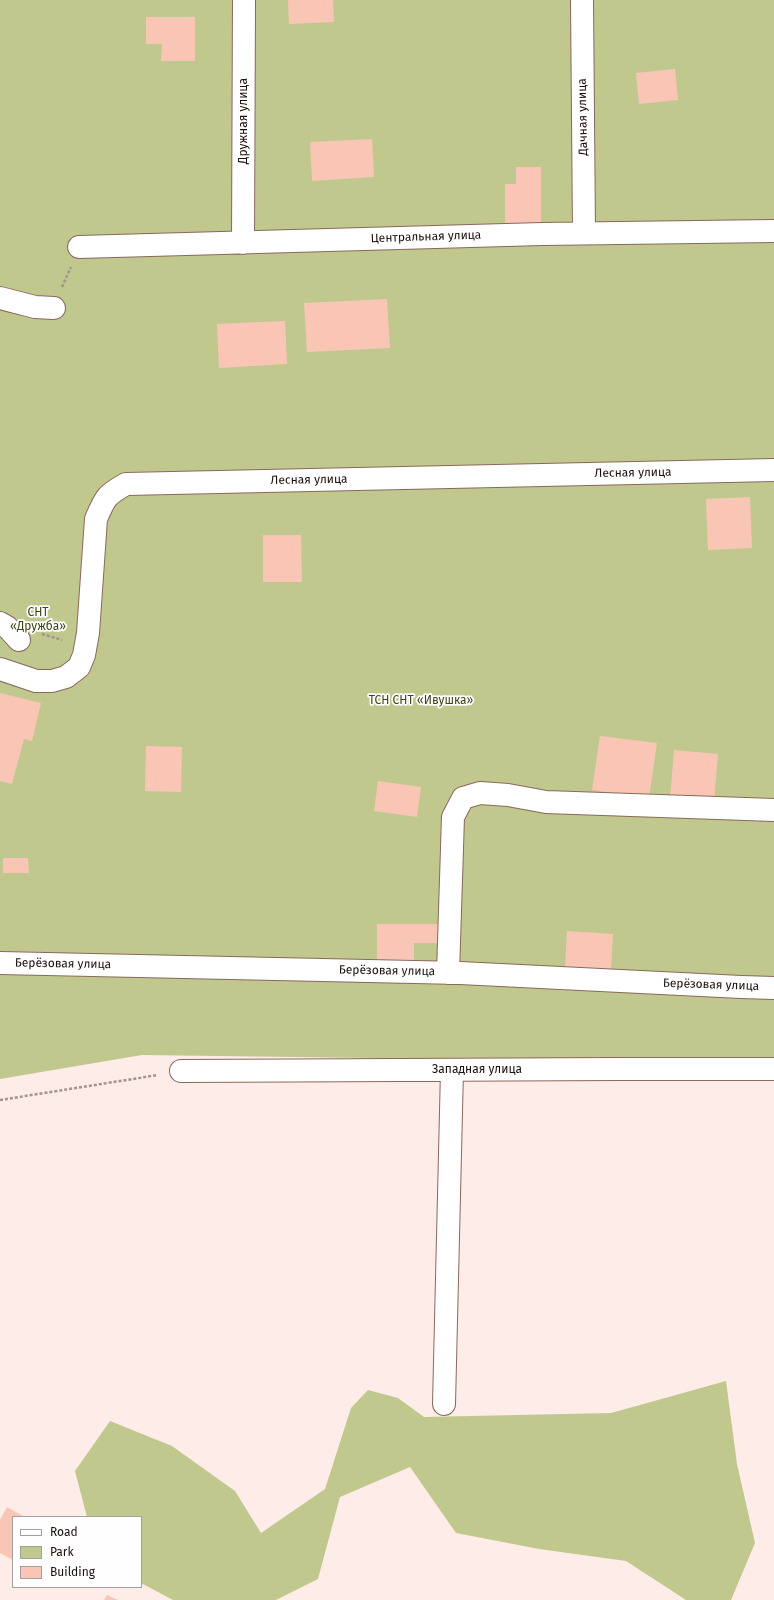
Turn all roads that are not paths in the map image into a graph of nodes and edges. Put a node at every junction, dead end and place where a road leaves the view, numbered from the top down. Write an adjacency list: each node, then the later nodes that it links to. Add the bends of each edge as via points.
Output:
1 (244, 0): 5 (street, Дружная улица)
2 (582, 0): 4 (street, Дачная улица)
3 (774, 231): 4 (street, Центральная улица)
4 (584, 233): 5 (street, Центральная улица)
5 (244, 243): 6 (street, Центральная улица)
6 (79, 247)
7 (0, 298): 8 (street, via 35,307)
8 (54, 308)
9 (774, 470): 10 (street, Лесная улица, via 126,484 110,493 96,519 88,634 79,667 66,677 52,681 36,681)
10 (0, 669)
11 (774, 810): 13 (street, via 546,802 480,793 463,798 453,816)
12 (0, 963): 13 (street, Берёзовая улица)
13 (448, 973): 14 (street, Берёзовая улица)
14 (774, 988)
15 (774, 1069): 16 (street, Западная улица)
16 (452, 1070): 17 (street, Западная улица); 18 (street)
17 (181, 1072)
18 (444, 1404)

